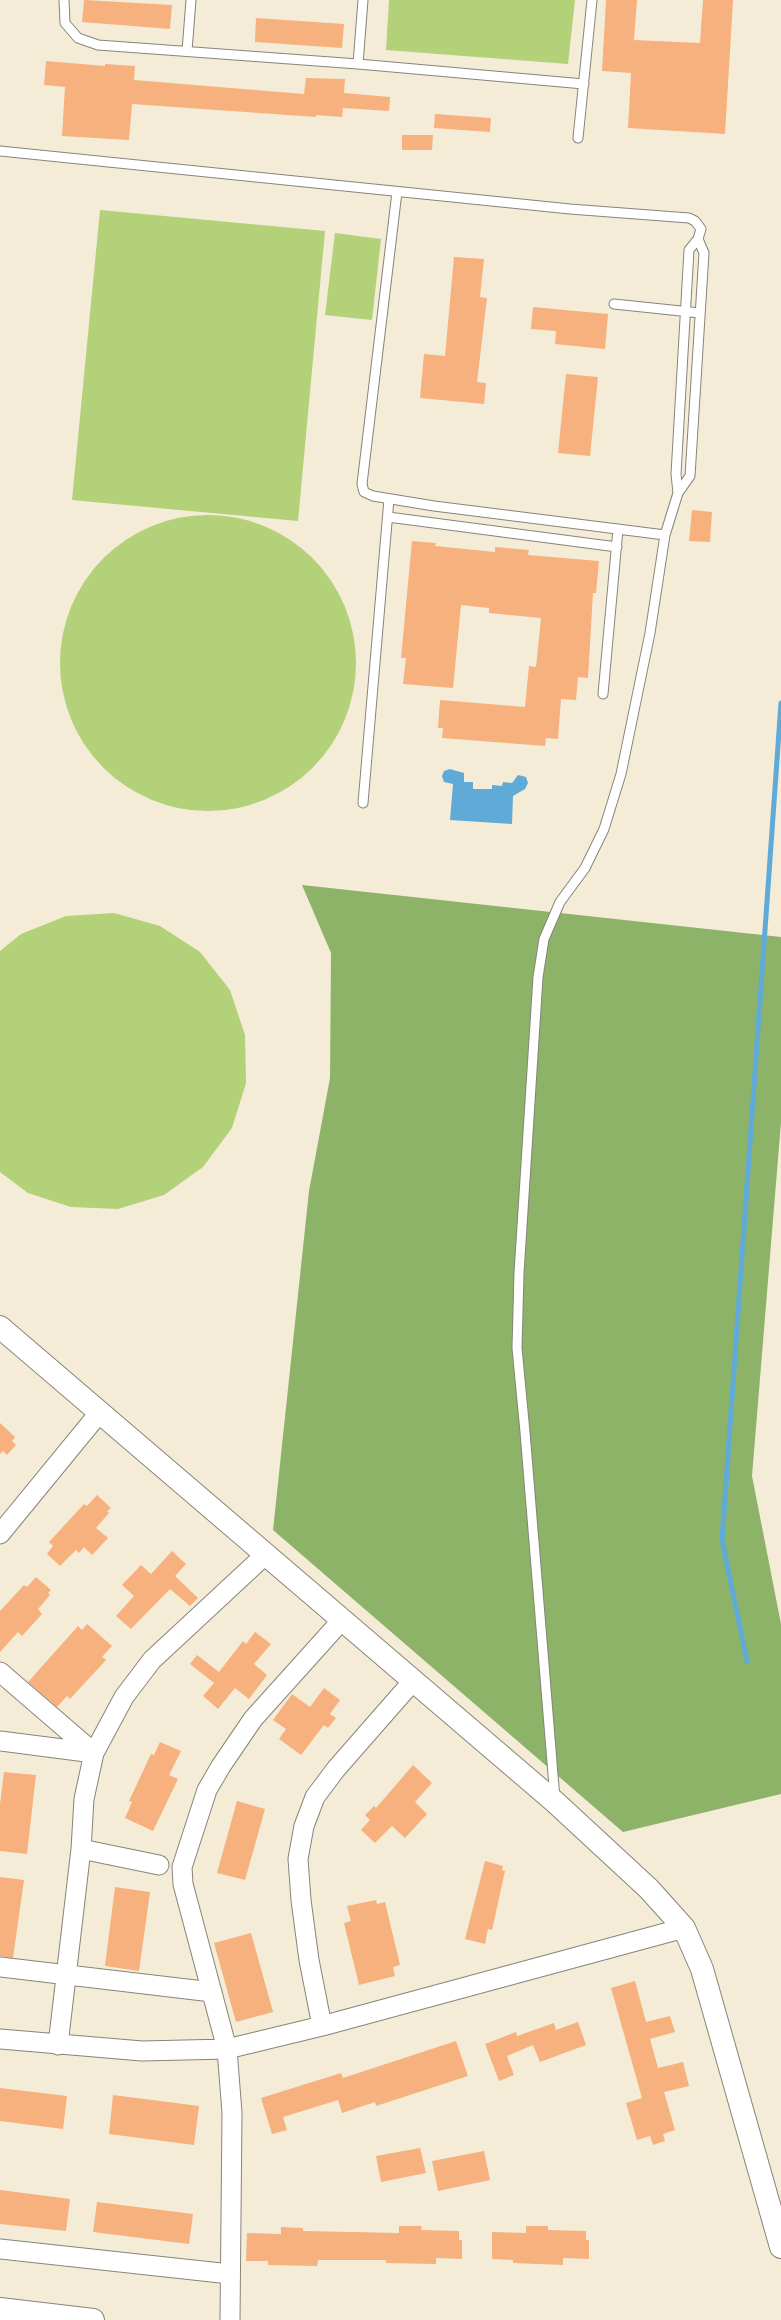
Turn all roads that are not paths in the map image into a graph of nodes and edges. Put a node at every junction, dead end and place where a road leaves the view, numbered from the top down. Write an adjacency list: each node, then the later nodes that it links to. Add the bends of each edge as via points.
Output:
1 (64, 0): 5 (lane, via 65,23 78,38 98,46)
2 (191, 0): 5 (lane)
3 (364, 0): 6 (lane)
4 (592, 0): 7 (lane)
5 (188, 51): 6 (lane)
6 (358, 64): 7 (lane)
7 (584, 84): 8 (lane)
8 (578, 138)
9 (0, 152): 10 (lane)
10 (397, 192): 11 (lane, via 689,218 695,221 700,229); 16 (lane, via 362,484 364,492)
11 (698, 239): 13 (lane, via 689,250); 14 (lane, via 704,253)
12 (614, 304): 13 (lane)
13 (685, 312): 14 (lane); 15 (lane, via 676,474)
14 (700, 313): 15 (lane, via 690,476)
15 (678, 492): 19 (lane)
16 (389, 499): 17 (lane); 18 (lane)
17 (388, 517): 20 (lane); 22 (lane)
18 (618, 529): 19 (lane); 20 (lane)
19 (665, 535): 32 (lane, via 650,633 621,774 604,829 584,868 560,902 544,939 538,977 516,1348 526,1440)
20 (616, 546): 21 (lane)
21 (603, 694)
22 (362, 804)
23 (0, 1327): 24 (street)
24 (100, 1412): 25 (street); 26 (street)
25 (0, 1534)
26 (265, 1555): 27 (street); 31 (street, via 152,1660 124,1697)
27 (342, 1620): 29 (street); 38 (street, via 253,1719 207,1790 182,1867 183,1884)
28 (0, 1672): 31 (street)
29 (413, 1681): 32 (street); 39 (street, via 332,1774 315,1797 304,1826 298,1859 301,1900)
30 (0, 1741): 31 (street)
31 (94, 1753): 33 (street, via 84,1799)
32 (555, 1802): 35 (street, via 649,1889)
33 (81, 1849): 34 (street); 37 (street)
34 (160, 1865)
35 (684, 1928): 39 (street); 43 (street, via 702,1969)
36 (0, 1967): 37 (street)
37 (67, 1974): 38 (street); 41 (street)
38 (212, 1992): 42 (street)
39 (322, 2026): 42 (street)
40 (0, 2039): 41 (street)
41 (58, 2045): 42 (street, via 142,2051)
42 (227, 2049): 45 (street, via 232,2113)
43 (781, 2247)
44 (0, 2249): 45 (street)
45 (230, 2274): 48 (street)
46 (0, 2309): 47 (street)
47 (85, 2320)
48 (230, 2320)

